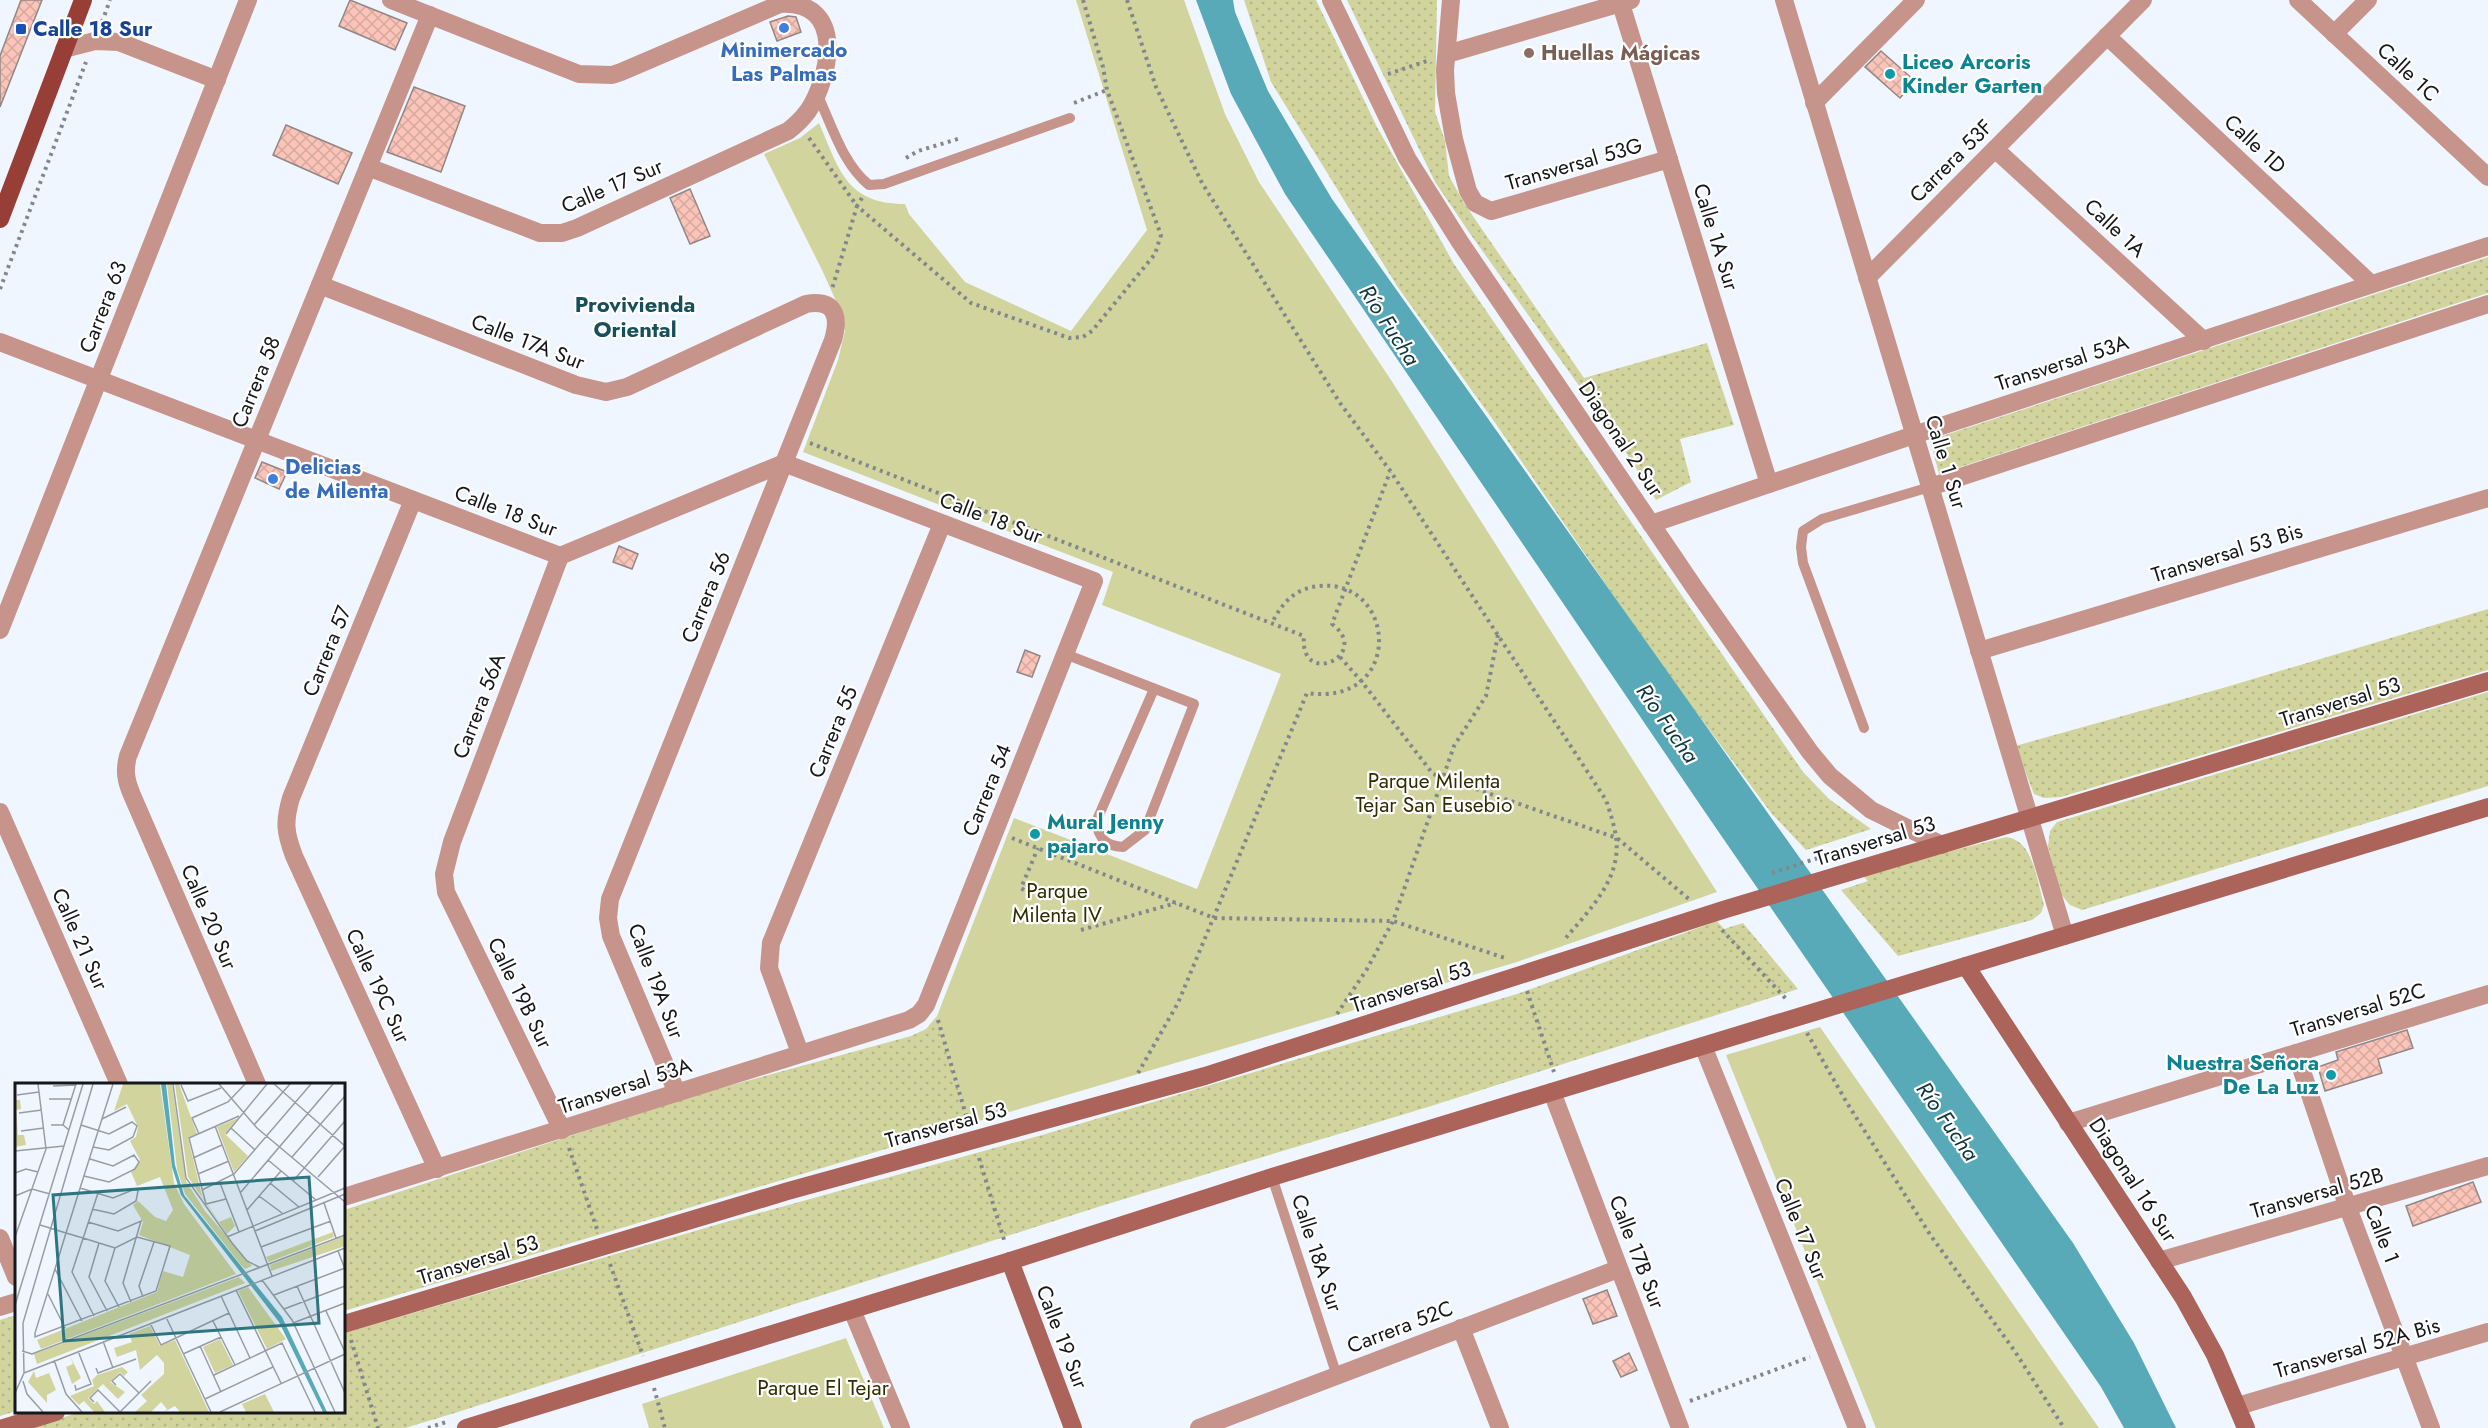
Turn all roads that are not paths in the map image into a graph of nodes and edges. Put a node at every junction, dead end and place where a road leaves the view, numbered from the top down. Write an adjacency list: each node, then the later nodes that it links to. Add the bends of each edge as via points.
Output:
1 (83, 0): 15 (main road)
2 (248, 0): 17 (street, Carrera 63)
3 (391, 0): 12 (street)
4 (1331, 0): 43 (street, Diagonal 2 Sur, via 1407,158)
5 (1451, 0): 16 (street)
6 (1784, 0): 19 (street, Calle 1 Sur)
7 (1916, 0): 19 (street)
8 (2143, 0): 14 (street, Carrera 53F)
9 (2298, 0): 13 (street, Calle 1C)
10 (2368, 0): 13 (street)
11 (1626, 2): 16 (street); 22 (street, Calle 1A Sur)
12 (430, 15): 18 (street, via 579,74 612,75 794,0 818,10 826,26 829,45); 23 (street, Carrera 58)
13 (2334, 34): 24 (street, Calle 1C)
14 (2108, 36): 21 (street, Carrera 53F); 28 (street, Calle 1D)
15 (64, 49): 17 (street, via 95,40 119,42); 25 (main road)
16 (1447, 54): 22 (street, Transversal 53G, via 1446,93 1468,190 1475,203 1491,211)
17 (217, 80): 34 (street, Carrera 63)
18 (817, 94): 20 (lane, via 847,161 869,185 884,184); 23 (street, Calle 17 Sur, via 799,122 777,138 561,233 540,232)
19 (1815, 103): 27 (street, Calle 1 Sur)
20 (1070, 118)
21 (1995, 149): 27 (street, Carrera 53F); 32 (street, Calle 1A)
22 (1669, 159): 38 (street, Calle 1A Sur)
23 (368, 167): 29 (street, Carrera 58)
24 (2488, 177)
25 (0, 219)
26 (2488, 246): 28 (street, Transversal 53A)
27 (1867, 278): 35 (street, Calle 1 Sur)
28 (2371, 284): 32 (street, Transversal 53A)
29 (320, 285): 30 (street, Calle 17A Sur, via 576,385 606,392 627,387 806,304); 36 (street, Carrera 58)
30 (823, 303): 37 (street, Carrera 56, via 836,314 837,326)
31 (2488, 304): 39 (street)
32 (2204, 341): 35 (street, Transversal 53A)
33 (0, 342): 34 (street, Calle 18 Sur)
34 (99, 380): 36 (street, Calle 18 Sur); 46 (street, Carrera 63)
35 (1914, 435): 38 (street, Transversal 53A); 39 (street, Calle 1 Sur)
36 (256, 440): 41 (street, Calle 18 Sur); 52 (street, Carrera 58)
37 (784, 464): 42 (street, Calle 18 Sur); 44 (street, Calle 18 Sur); 59 (street, Carrera 56, via 610,899)
38 (1768, 484): 43 (street, Transversal 53A)
39 (1930, 488): 47 (street, Calle 1 Sur); 51 (lane, via 1822,519 1803,531 1803,563)
40 (2488, 498): 47 (street, Transversal 53 Bis)
41 (413, 500): 44 (street, Calle 18 Sur); 56 (street, Carrera 57)
42 (942, 524): 45 (street, Calle 18 Sur); 65 (street, Carrera 55, via 771,944 769,968)
43 (1651, 524): 57 (street, Diagonal 2 Sur, via 1830,776 1871,810)
44 (560, 556): 58 (street, Carrera 56A, via 449,850)
45 (1094, 581): 48 (street, Carrera 54)
46 (0, 630)
47 (1979, 651): 55 (street, Calle 1 Sur)
48 (1065, 654): 50 (lane); 63 (street, Carrera 54, via 926,1005)
49 (2488, 681): 55 (street, Transversal 53)
50 (1154, 689): 50 (lane, via 1095,822 1098,836 1111,846 1123,847 1145,830 1194,704)
51 (1864, 728)
52 (125, 767): 68 (street, Calle 20 Sur, via 126,781)
53 (2488, 807): 60 (street)
54 (0, 812): 67 (street, Calle 21 Sur)
55 (2030, 818): 57 (street, Transversal 53); 60 (street, Calle 1 Sur)
56 (285, 819): 74 (street, Calle 19C Sur, via 294,856)
57 (1941, 844): 86 (street, Transversal 53, via 1205,1076 788,1191)
58 (444, 874): 72 (street, Calle 19B Sur, via 446,892)
59 (608, 918): 70 (street, Calle 19A Sur, via 611,936)
60 (2065, 936): 61 (street)
61 (1966, 966): 64 (street); 71 (street, Diagonal 16 Sur)
62 (2488, 994): 66 (street, Transversal 52C)
63 (919, 1014): 65 (street, Transversal 53A)
64 (1703, 1046): 69 (street); 100 (street, Calle 17 Sur)
65 (800, 1053): 70 (street, Transversal 53A)
66 (2296, 1053): 71 (street, Transversal 52C); 77 (street, Calle 1)
67 (119, 1083)
68 (257, 1083)
69 (1556, 1091): 75 (street); 81 (street, Calle 17B Sur)
70 (677, 1093): 72 (street, Transversal 53A)
71 (2068, 1123): 80 (street, Diagonal 16 Sur)
72 (562, 1130): 74 (street, Transversal 53A)
73 (2488, 1166): 77 (street, Transversal 52B)
74 (437, 1169): 76 (street, Transversal 53A)
75 (1272, 1177): 79 (street); 90 (lane, Calle 18A Sur)
76 (345, 1197)
77 (2348, 1208): 80 (street, Transversal 52B); 89 (street, Calle 1)
78 (0, 1238): 82 (street)
79 (1010, 1261): 85 (street); 96 (street, Calle 19 Sur)
80 (2159, 1261): 91 (street, Diagonal 16 Sur, via 2202,1330)
81 (1618, 1269): 87 (street, Carrera 52C); 99 (street, Calle 17B Sur)
82 (15, 1275)
83 (15, 1302): 84 (street)
84 (0, 1307)
85 (852, 1310): 94 (street); 95 (street)
86 (345, 1324)
87 (1461, 1328): 90 (street, Carrera 52C); 98 (street)
88 (2488, 1332): 89 (street, Transversal 52A Bis)
89 (2404, 1357): 91 (street, Transversal 52A Bis); 102 (street, Calle 1)
90 (1337, 1376): 97 (street, Carrera 52C)
91 (2238, 1406): 101 (street, Diagonal 16 Sur)
92 (53, 1413): 93 (street)
93 (3, 1428)
94 (466, 1428)
95 (901, 1428)
96 (1073, 1428)
97 (1199, 1428)
98 (1500, 1428)
99 (1680, 1428)
100 (1857, 1428)
101 (2246, 1428)
102 (2431, 1428)

